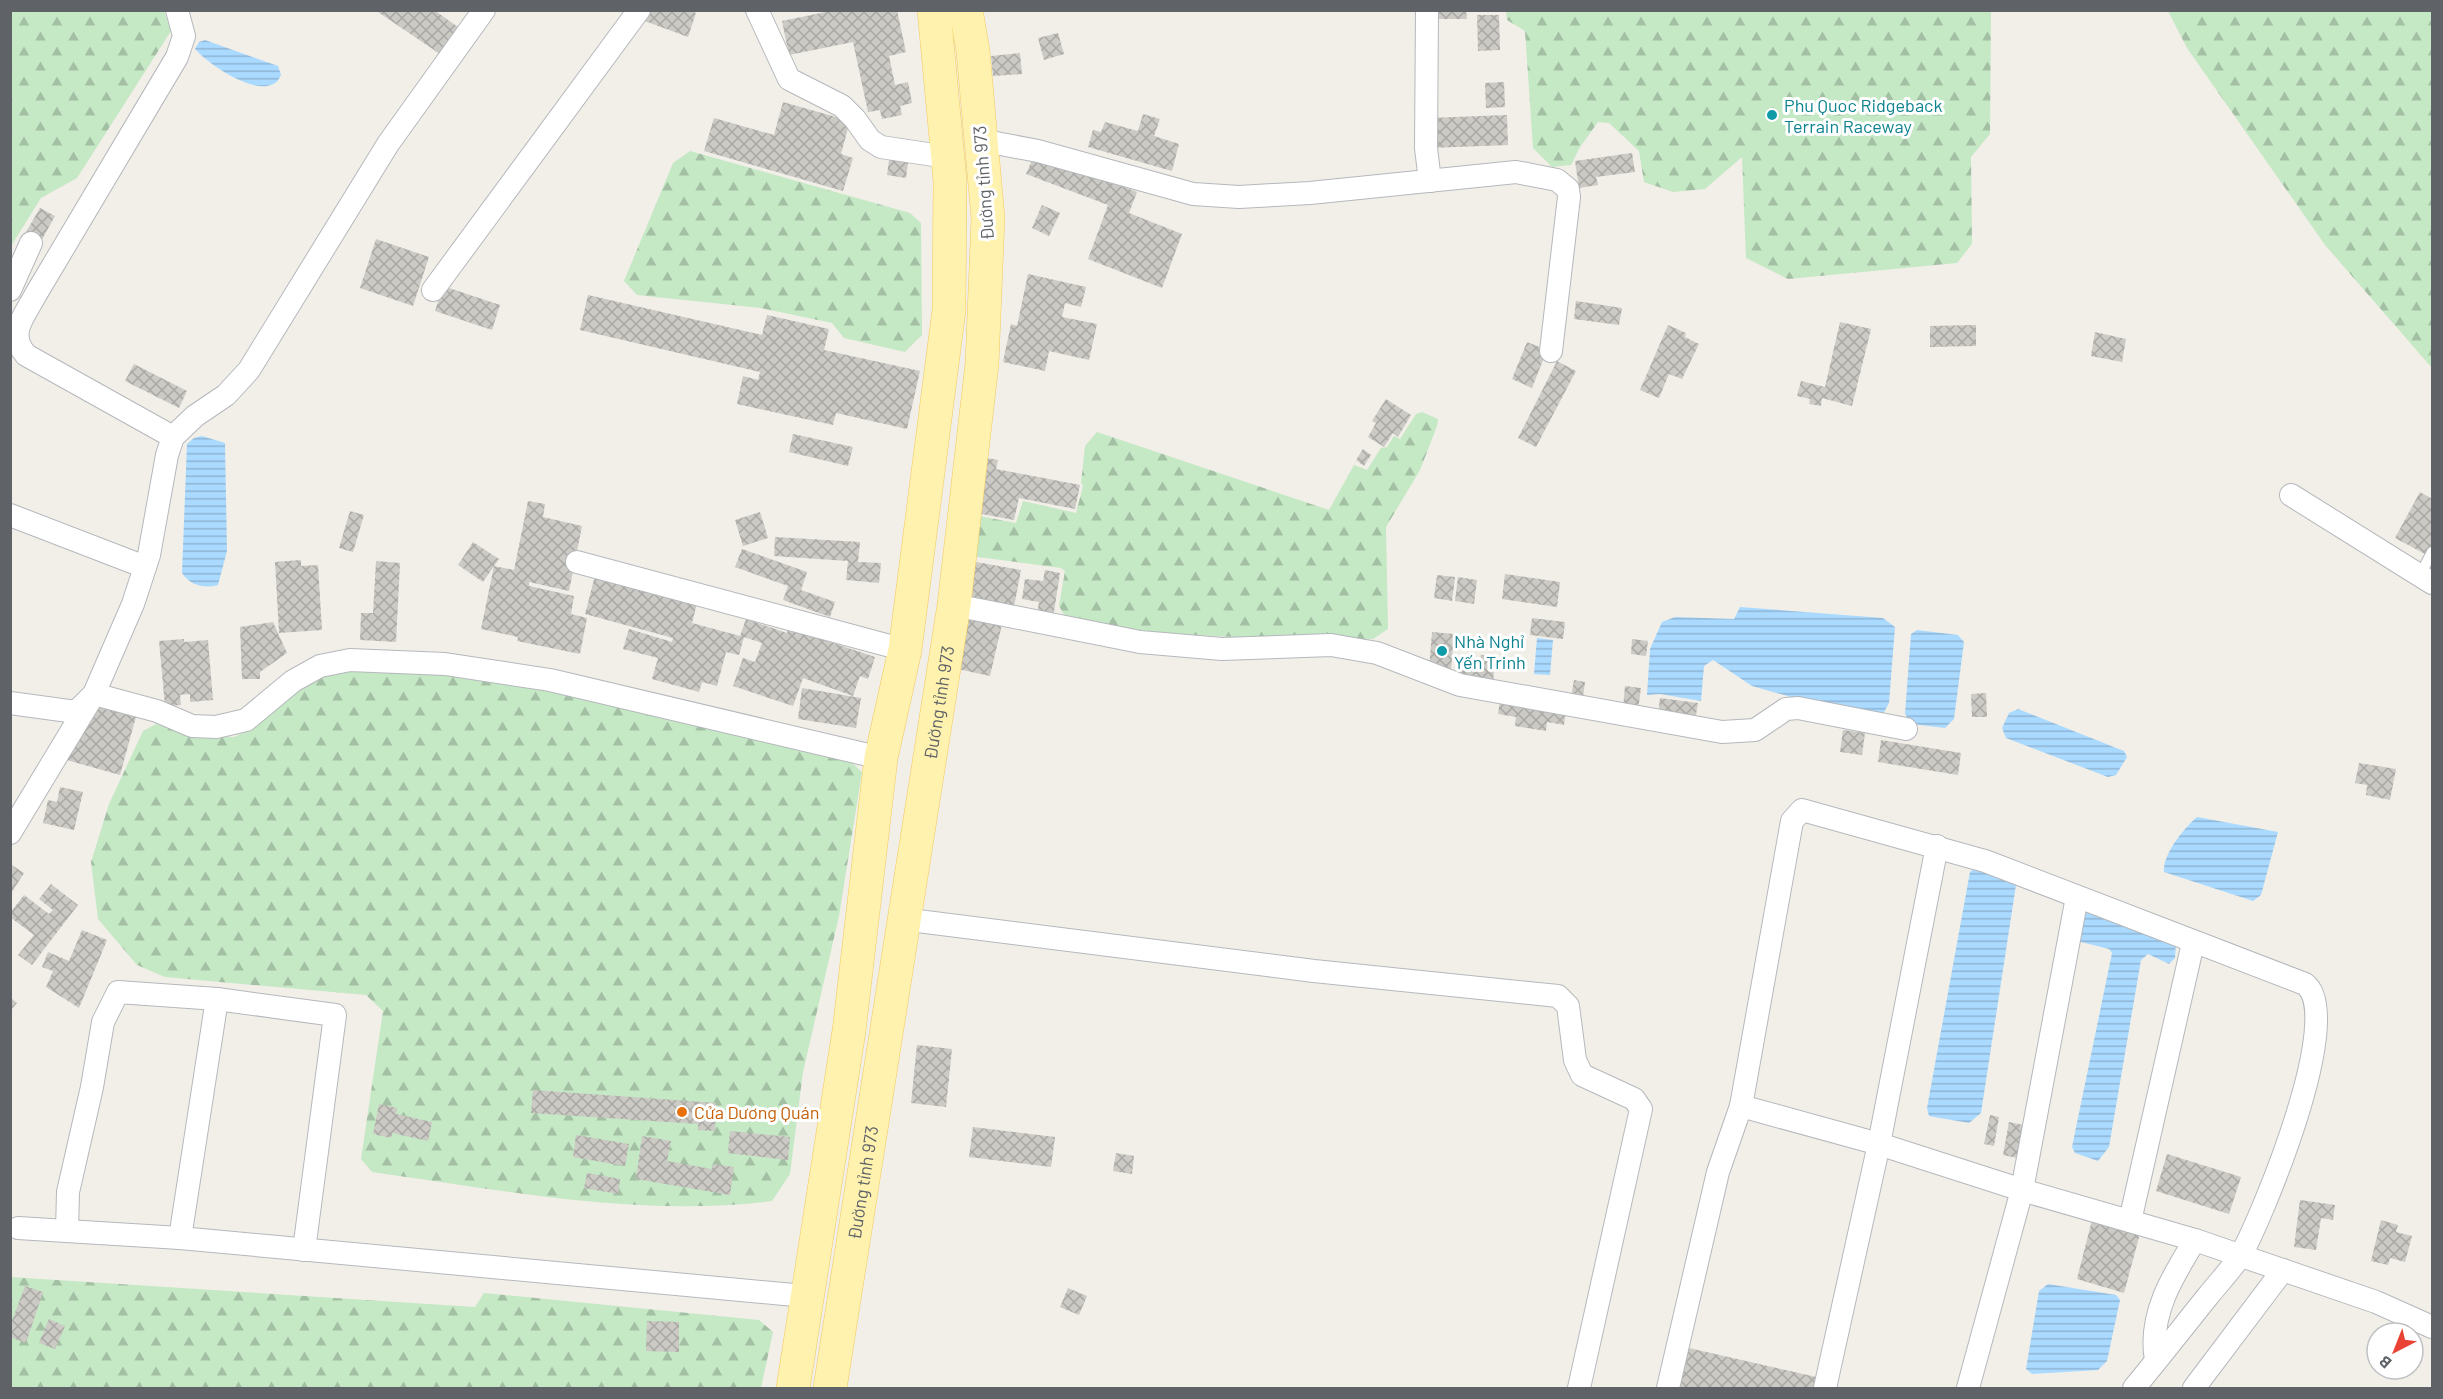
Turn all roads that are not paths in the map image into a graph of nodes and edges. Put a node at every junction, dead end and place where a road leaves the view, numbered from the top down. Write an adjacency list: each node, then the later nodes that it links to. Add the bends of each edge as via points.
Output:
1 (177, 10): 15 (street, via 184,36 177,57 15,334 17,345 26,355)
2 (484, 10): 15 (street, via 387,144 249,370 226,395)
3 (639, 10): 13 (street)
4 (757, 10): 9 (street, via 789,79 842,106 870,140 881,147)
5 (934, 10): 9 (main road, Đường tỉnh 973)
6 (966, 10): 8 (main road, Đường tỉnh 973)
7 (1427, 11): 10 (street, via 1426,148)
8 (980, 140): 10 (street, via 1038,151 1193,194 1239,197); 22 (main road, Đường tỉnh 973, via 988,218 982,364)
9 (947, 157): 23 (main road, Đường tỉnh 973, via 949,310)
10 (1430, 181): 14 (street, via 1516,172 1557,180 1568,189 1561,289)
11 (31, 243): 12 (street)
12 (10, 290)
13 (433, 290)
14 (1551, 351)
15 (173, 437): 20 (street)
16 (2291, 495): 21 (street)
17 (10, 515): 20 (street)
18 (2433, 552): 21 (lane)
19 (577, 562): 23 (street)
20 (145, 567): 24 (street)
21 (2426, 579)
22 (954, 605): 26 (street, via 1140,642 1222,649 1331,645 1377,653 1460,685 1722,732 1755,730 1786,709 1798,708); 31 (main road, Đường tỉnh 973)
23 (905, 651): 27 (main road, Đường tỉnh 973)
24 (94, 694): 25 (street, via 76,712); 27 (street, via 158,711 192,726 216,728 246,720 293,681 320,666 350,660 434,663 550,680); 28 (street)
25 (10, 703)
26 (1906, 729)
27 (881, 758): 45 (main road, Đường tỉnh 973, via 849,1031)
28 (10, 833)
29 (1937, 846): 30 (street); 34 (street, via 1802,810 1796,814); 35 (street)
30 (2077, 897): 32 (street); 36 (street)
31 (902, 919): 48 (street, via 1314,971 1558,996 1569,1006 1575,1060 1582,1076 1634,1099 1641,1109); 50 (main road, Đường tỉnh 973)
32 (2193, 943): 37 (street); 43 (street, via 2305,984 2313,990 2317,1001 2316,1040 2294,1124 2278,1174)
33 (217, 999): 39 (street, via 118,992 103,1022 68,1192); 40 (street); 42 (street, via 335,1015)
34 (1741, 1106): 35 (street); 51 (street, via 1718,1172)
35 (1879, 1143): 36 (street); 52 (street)
36 (2022, 1190): 37 (street); 53 (street)
37 (2130, 1221): 41 (street)
38 (18, 1228): 39 (street)
39 (67, 1231): 40 (street)
40 (180, 1238): 42 (street)
41 (2195, 1240): 43 (street); 47 (street, via 2165,1293 2154,1334)
42 (304, 1250): 45 (street)
43 (2241, 1255): 44 (street); 47 (street)
44 (2283, 1270): 46 (street, via 2376,1302); 55 (street)
45 (806, 1296): 49 (main road, Đường tỉnh 973)
46 (2433, 1327)
47 (2156, 1360): 54 (street)
48 (1579, 1388)
49 (793, 1389)
50 (830, 1389)
51 (1668, 1389)
52 (1826, 1389)
53 (1968, 1389)
54 (2134, 1389)
55 (2194, 1389)

